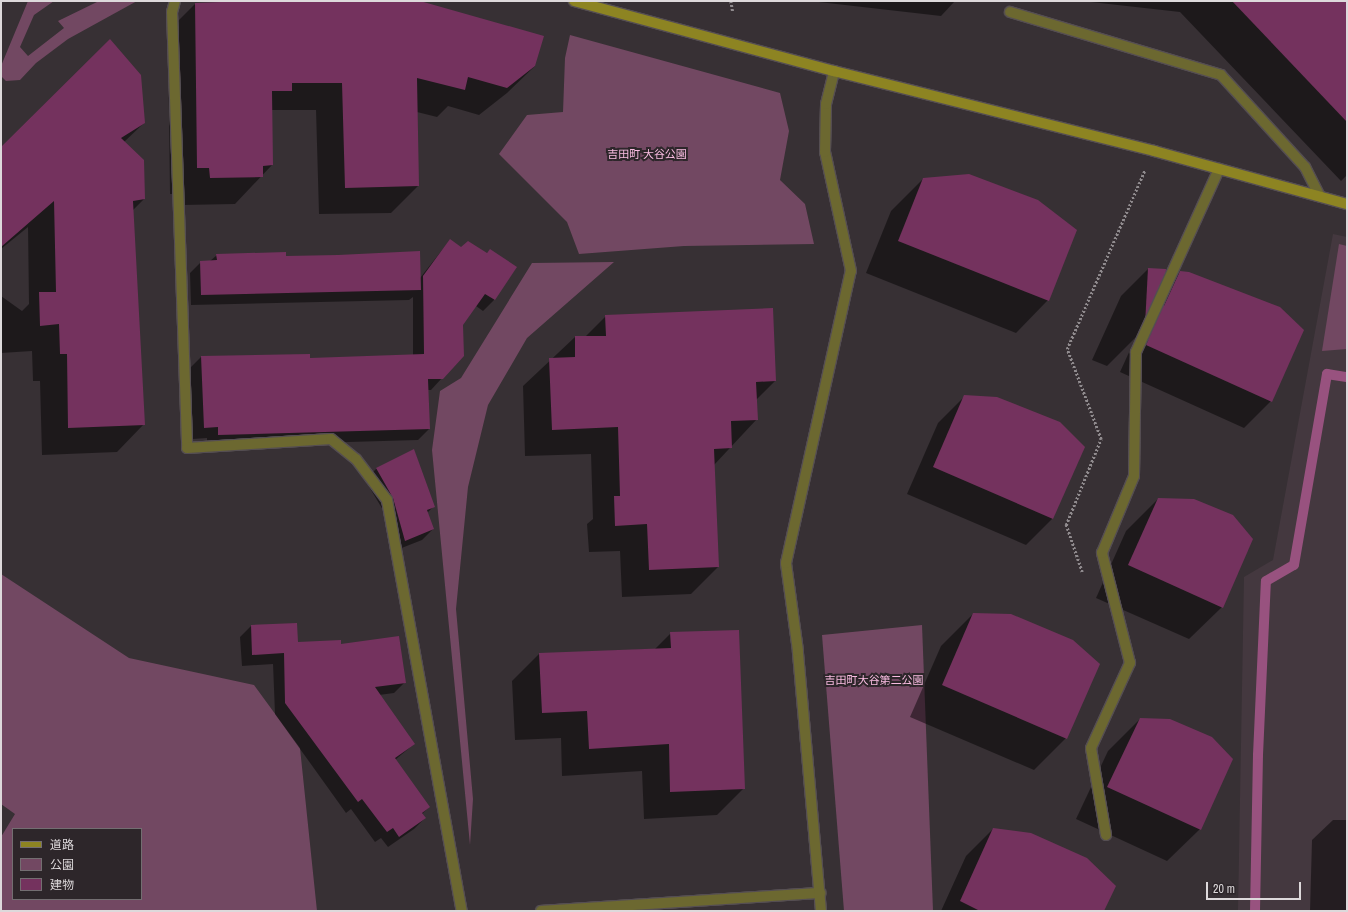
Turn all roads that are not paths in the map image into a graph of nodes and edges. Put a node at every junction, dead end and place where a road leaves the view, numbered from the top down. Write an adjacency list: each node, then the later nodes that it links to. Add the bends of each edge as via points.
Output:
1 (175, 1): 10 (street, via 172,20 187,448 331,439 356,459 387,500)
2 (574, 1): 4 (street)
3 (1010, 12): 6 (street, via 1221,75 1305,167)
4 (834, 71): 5 (street); 9 (street, via 826,104 825,152 851,271 786,563 798,651)
5 (1219, 168): 6 (street); 8 (street, via 1136,352 1134,476 1102,552 1130,663 1091,748)
6 (1320, 196): 7 (street)
7 (1347, 204)
8 (1106, 835)
9 (820, 893): 11 (street); 12 (street)
10 (462, 911)
11 (540, 911)
12 (821, 911)

